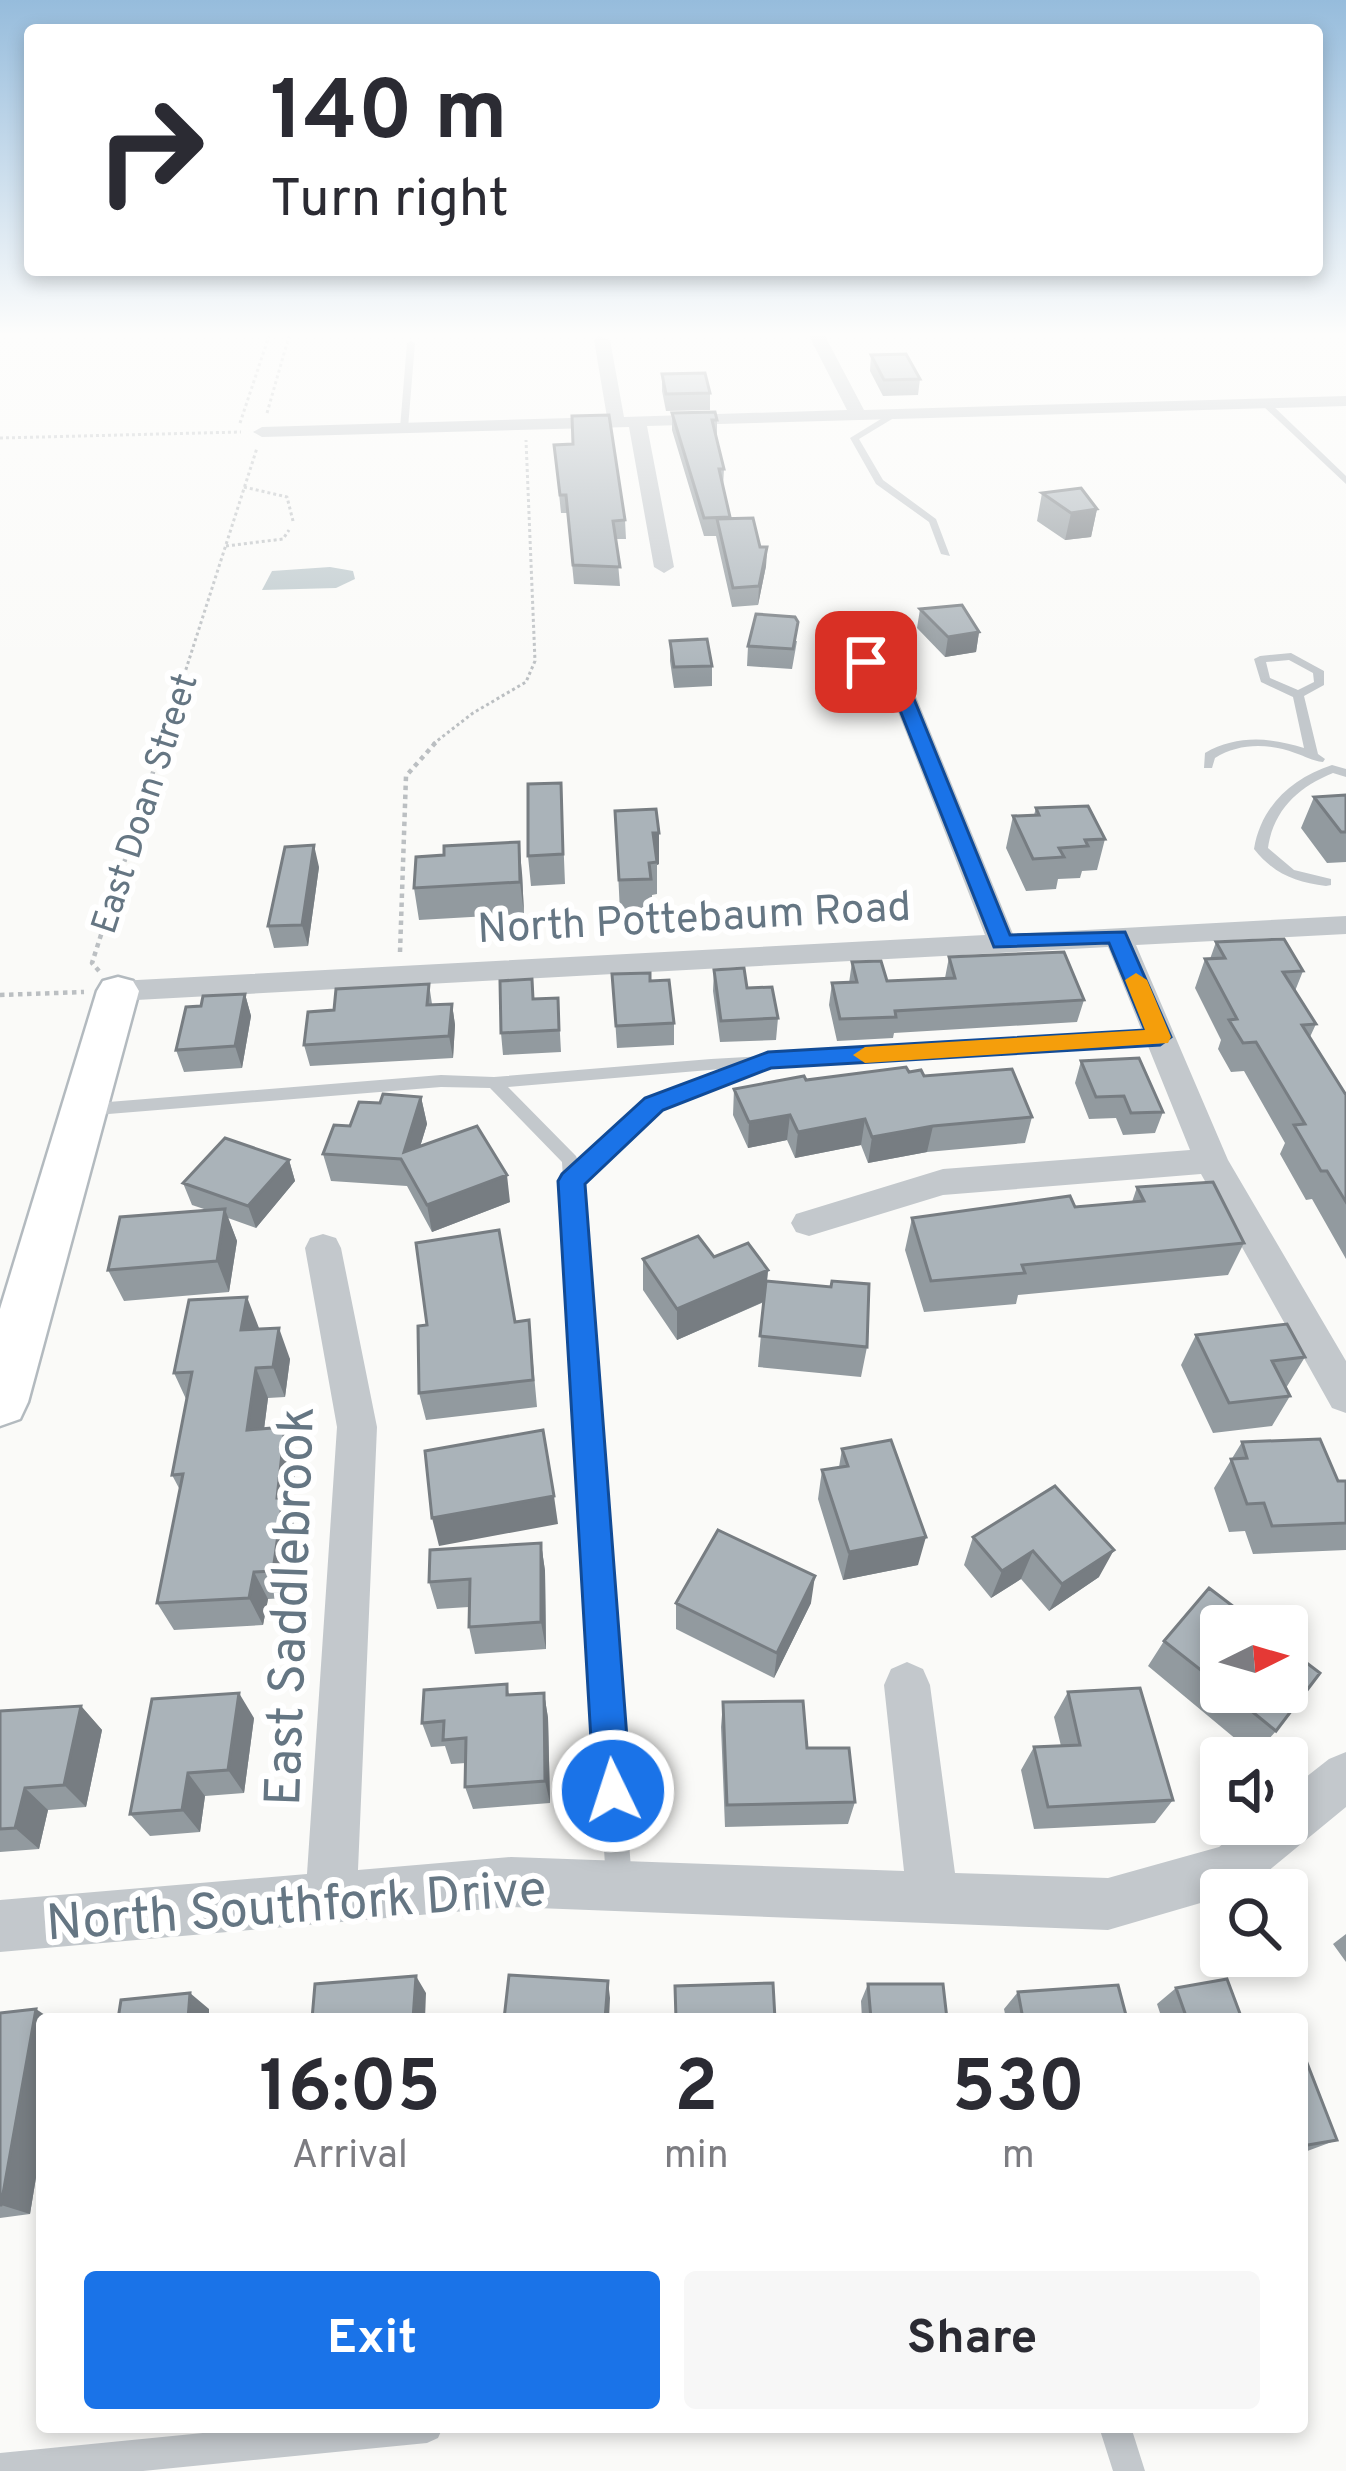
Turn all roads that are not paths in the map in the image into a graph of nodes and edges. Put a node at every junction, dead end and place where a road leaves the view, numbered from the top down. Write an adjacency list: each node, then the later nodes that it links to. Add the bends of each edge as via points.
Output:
1 (634, 451): 6 (street)
2 (862, 451): 5 (lane, via 879,482 933,521)
3 (1315, 451): 4 (lane)
4 (1346, 481)
5 (946, 554)
6 (664, 567)
7 (866, 662): 15 (street, via 898,682)
8 (1298, 695): 8 (lane, via 1265,680 1260,659 1291,656 1318,671 1320,683); 9 (lane)
9 (1312, 754): 10 (lane, via 1234,743); 11 (lane)
10 (1208, 765)
11 (1339, 771): 12 (lane, via 1295,788 1262,833 1261,849 1276,868)
12 (1326, 882)
13 (1346, 925): 14 (street, North Pottebaum Road)
14 (1118, 936): 15 (street, North Pottebaum Road); 17 (street)
15 (1002, 942): 16 (street, North Pottebaum Road)
16 (118, 991): 20 (street, East Doan Street)
17 (1160, 1037): 18 (lane); 21 (street)
18 (768, 1060): 19 (lane); 22 (lane, via 654,1104)
19 (494, 1083): 20 (lane); 22 (lane, via 570,1160)
20 (84, 1110): 26 (street, East Doan Street)
21 (1211, 1161): 23 (street, via 943,1182); 25 (street)
22 (571, 1181): 29 (lane)
23 (809, 1222)
24 (323, 1248): 31 (street, East Saddlebrook, via 357,1427)
25 (1346, 1396)
26 (0, 1402)
27 (907, 1684): 30 (street)
28 (1346, 1777): 30 (street, North Southfork Drive, via 1232,1868 1108,1904)
29 (620, 1885): 30 (street, North Southfork Drive); 31 (street, North Southfork Drive, via 511,1882)
30 (932, 1896)
31 (331, 1897): 32 (street, North Southfork Drive)
32 (0, 1926)
33 (380, 2433): 35 (lane)
34 (1117, 2433): 37 (lane)
35 (144, 2463): 36 (lane)
36 (0, 2469)
37 (1130, 2471)

